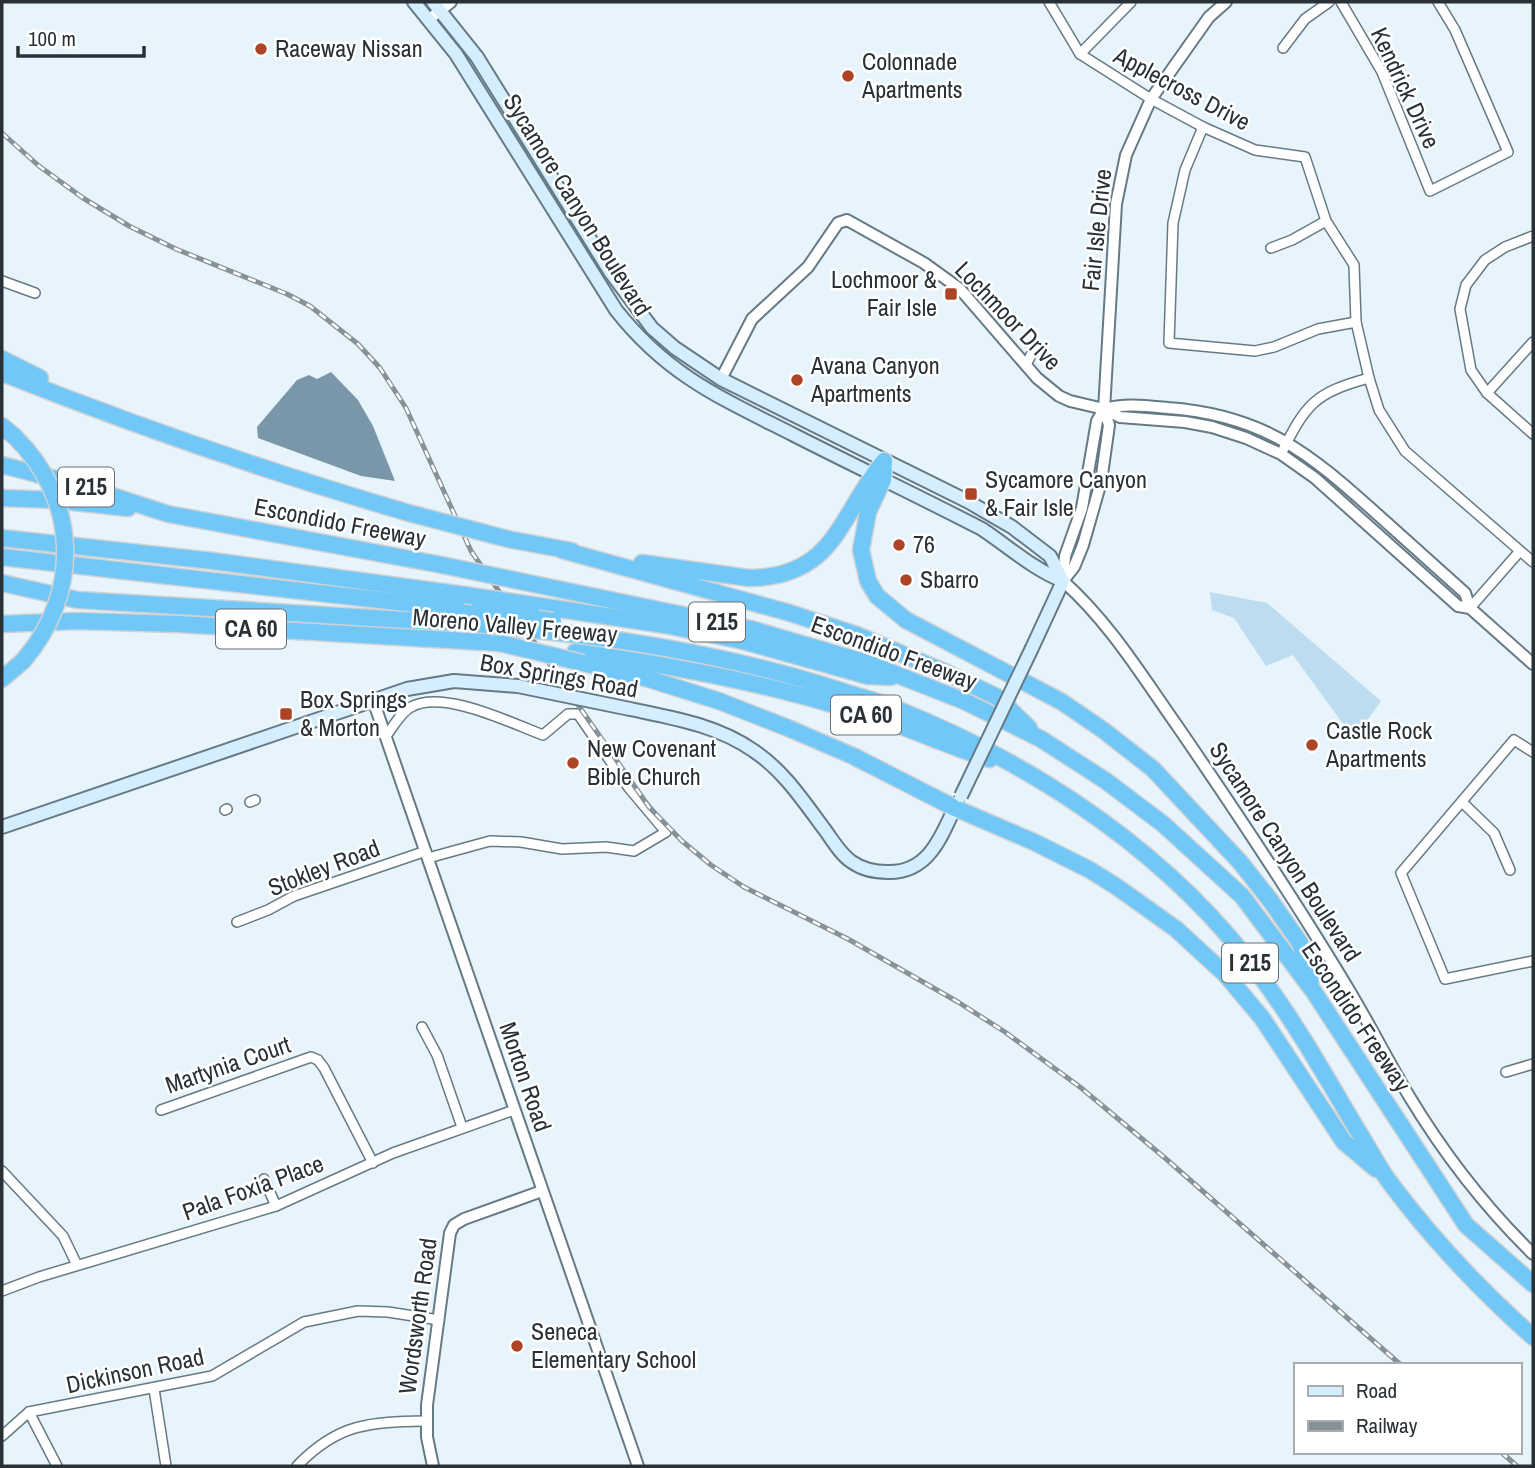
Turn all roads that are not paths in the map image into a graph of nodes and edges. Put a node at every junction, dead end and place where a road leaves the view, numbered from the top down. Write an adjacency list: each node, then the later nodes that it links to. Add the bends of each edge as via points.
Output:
1 (414, 2): 10 (main road, Sycamore Canyon Boulevard)
2 (451, 2): 9 (street)
3 (1049, 2): 12 (street, Applecross Drive)
4 (1131, 2): 12 (street)
5 (1226, 2): 13 (street, Fair Isle Drive, via 1209,17)
6 (1329, 2): 11 (street, via 1305,19)
7 (1341, 2): 8 (street, Kendrick Drive, via 1382,72 1430,191 1508,152 1455,30)
8 (1438, 2)
9 (436, 6): 10 (street); 25 (main road, Sycamore Canyon Boulevard, via 477,57 627,297 652,328)
10 (428, 20): 35 (main road, Sycamore Canyon Boulevard, via 463,65 637,337 670,367 713,394)
11 (1283, 48)
12 (1080, 54): 13 (street, Applecross Drive)
13 (1152, 99): 14 (street, Applecross Drive); 27 (street, Fair Isle Drive, via 1126,155 1116,204)
14 (1203, 127): 15 (street, Applecross Drive, via 1255,150 1305,157); 20 (street, via 1185,170 1173,223 1169,343 1255,352 1318,329)
15 (1326, 221): 17 (street); 20 (street, Applecross Drive, via 1354,265)
16 (1533, 236): 26 (street, via 1485,260 1466,285 1460,309 1472,370)
17 (1271, 248)
18 (2, 281): 19 (street)
19 (35, 293)
20 (1356, 321): 24 (street, Applecross Drive)
21 (1533, 342): 26 (street)
22 (2, 359): 28 (highway)
23 (2, 373): 28 (highway)
24 (1368, 378): 31 (street, via 1316,400); 40 (street, Applecross Drive, via 1379,410 1405,451)
25 (721, 379): 27 (street, Lochmoor Drive, via 752,319 808,267 838,223 847,220 925,263 960,289 1028,360 1047,388 1070,401); 33 (main road, Sycamore Canyon Boulevard)
26 (1488, 393): 30 (street)
27 (1104, 410): 31 (street, Lochmoor Drive, via 1119,405 1192,410 1243,422); 32 (street, Lochmoor Drive, via 1120,417 1212,427); 43 (street, Fair Isle Drive, via 1109,425 1101,482 1083,545)
28 (133, 424): 39 (highway, bridge, via 300,481)
29 (8, 431): 50 (highway, bridge, via 48,481 60,512 65,566 56,607 44,633)
30 (1533, 433)
31 (1287, 442): 32 (street); 45 (street, Lochmoor Drive, via 1335,476 1465,593)
32 (1281, 454): 45 (street, Lochmoor Drive, via 1315,478 1458,606)
33 (884, 461): 35 (highway); 43 (main road, Sycamore Canyon Boulevard, via 1012,527 1050,556)
34 (2, 465): 37 (highway, Escondido Freeway / I 215)
35 (877, 478): 39 (highway, via 831,543 808,562 782,574 735,578); 43 (main road, Sycamore Canyon Boulevard, via 982,529 1044,573); 65 (highway, via 861,550 868,581 877,596 906,620 1062,702 1153,769 1270,900 1300,943)
36 (2, 498): 37 (highway)
37 (169, 514): 51 (highway, Escondido Freeway / I 215, bridge, via 751,629)
38 (2, 538): 51 (highway, bridge, via 533,604 743,641 868,676)
39 (562, 550): 54 (highway, via 790,612 857,635 997,697)
40 (1520, 551): 42 (street, Applecross Drive); 45 (street)
41 (2, 557): 47 (highway, bridge, via 477,611)
42 (1533, 562)
43 (1063, 581): 58 (main road, Fair Isle Drive, bridge); 78 (street, Sycamore Canyon Boulevard, via 1121,643 1221,789 1325,950 1441,1145 1486,1204)
44 (2, 583): 47 (highway, Escondido Freeway / I 215, bridge, via 78,600)
45 (1470, 608): 49 (street, Lochmoor Drive)
46 (2, 624): 48 (highway, Moreno Valley Freeway / CA 60, bridge, via 128,622 500,643)
47 (557, 627): 56 (highway, Escondido Freeway / I 215, via 724,658 798,677 897,709); 57 (highway, via 710,648 835,680 918,711 989,746)
48 (579, 658): 56 (highway, Moreno Valley Freeway / CA 60, via 655,663 784,691); 58 (highway, via 719,701)
49 (1533, 664)
50 (2, 679)
51 (911, 679): 54 (highway, Escondido Freeway / I 215)
52 (373, 700): 53 (street, Morton Road); 58 (main road, Box Springs Road, bridge, via 440,682 464,681 519,686 699,724 755,752 782,775 842,853 863,868 892,872 926,859 942,838); 60 (main road, Box Springs Road)
53 (386, 736): 61 (street, Morton Road); 61 (street, Stokley Road, via 411,707 435,702 456,703 543,735 568,714 578,714 666,832 634,851 490,841)
54 (1041, 739): 65 (highway, Escondido Freeway / I 215, via 1163,824 1242,895)
55 (1533, 752): 59 (street, via 1514,740)
56 (1009, 764): 57 (highway, Escondido Freeway / I 215)
57 (1063, 794): 74 (highway, Escondido Freeway / I 215, via 1130,842 1225,933 1264,981)
58 (958, 802): 74 (highway, via 1090,870 1176,929 1244,995 1344,1142)
59 (1462, 802): 62 (street, via 1494,833); 64 (street, via 1401,873 1445,979)
60 (2, 827)
61 (427, 854): 63 (street, Stokley Road, via 294,896); 70 (street, Morton Road)
62 (1510, 870)
63 (237, 922)
64 (1533, 961)
65 (1314, 992): 80 (highway, Escondido Freeway / I 215, via 1466,1225)
66 (422, 1027): 71 (street)
67 (1533, 1064): 68 (street)
68 (1506, 1072)
69 (161, 1110): 72 (street, Martynia Court, via 311,1057 330,1077)
70 (514, 1110): 71 (street, Pala Foxia Place); 76 (street, Morton Road)
71 (462, 1127): 72 (street, Pala Foxia Place)
72 (373, 1163): 77 (street, Pala Foxia Place)
73 (2, 1171): 79 (street, via 63,1236)
74 (1386, 1177): 83 (highway, Escondido Freeway / I 215, via 1465,1273)
75 (264, 1179): 77 (street)
76 (542, 1191): 82 (street, Wordsworth Road, via 454,1225); 92 (street, Morton Road)
77 (276, 1206): 79 (street, Pala Foxia Place)
78 (1533, 1254)
79 (77, 1265): 81 (street, Pala Foxia Place)
80 (1533, 1284)
81 (2, 1291)
82 (439, 1320): 84 (street, Dickinson Road, via 358,1311 304,1322 212,1376); 86 (street, Wordsworth Road)
83 (1533, 1337)
84 (154, 1389): 85 (street, Dickinson Road); 89 (street)
85 (29, 1412): 87 (street); 88 (street)
86 (426, 1421): 90 (street, via 364,1424 342,1431); 91 (street, Wordsworth Road)
87 (2, 1436)
88 (57, 1466)
89 (166, 1466)
90 (297, 1466)
91 (433, 1466)
92 (638, 1466)

